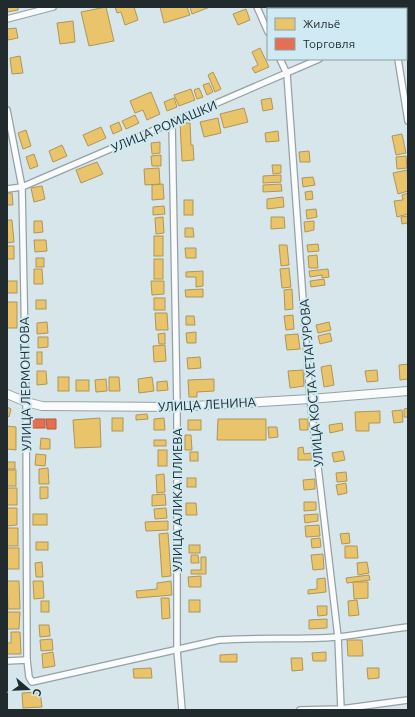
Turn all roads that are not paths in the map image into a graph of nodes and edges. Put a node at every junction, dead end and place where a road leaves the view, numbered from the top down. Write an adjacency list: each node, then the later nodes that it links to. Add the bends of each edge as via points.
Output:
1 (53, 7): 3 (street)
2 (257, 7): 4 (street)
3 (7, 19)
4 (267, 30)
5 (280, 60): 8 (street, УЛИЦА КОСТА ХЕТАГУРОВА)
6 (318, 60): 8 (street, УЛИЦА РОМАШКИ)
7 (398, 60): 10 (street)
8 (287, 74): 11 (street, УЛИЦА РОМАШКИ); 16 (street, УЛИЦА КОСТА ХЕТАГУРОВА)
9 (7, 110): 12 (street, УЛИЦА ЛЕРМОНТОВА)
10 (408, 120)
11 (172, 122): 12 (street, УЛИЦА РОМАШКИ); 18 (street, УЛИЦА АЛИКА ПЛИЕВА)
12 (22, 187): 13 (street, УЛИЦА РОМАШКИ); 17 (street, УЛИЦА ЛЕРМОНТОВА)
13 (7, 189)
14 (408, 391): 16 (street, УЛИЦА ЛЕНИНА)
15 (7, 394): 17 (street, УЛИЦА ЛЕНИНА)
16 (310, 399): 18 (street, УЛИЦА ЛЕНИНА); 20 (street, УЛИЦА КОСТА ХЕТАГУРОВА)
17 (26, 402): 18 (street, УЛИЦА ЛЕНИНА, via 42,406); 22 (street, УЛИЦА ЛЕРМОНТОВА)
18 (177, 407): 21 (street, УЛИЦА АЛИКА ПЛИЕВА)
19 (408, 626): 20 (street)
20 (338, 636): 21 (street, via 282,640 248,638); 25 (street, УЛИЦА КОСТА ХЕТАГУРОВА)
21 (177, 650): 22 (street, УЛИЦА ЛЕРМОНТОВА, via 32,682); 26 (street, УЛИЦА АЛИКА ПЛИЕВА)
22 (27, 660): 23 (street)
23 (7, 661)
24 (408, 700): 25 (street)
25 (341, 708): 27 (street)
26 (182, 710)
27 (300, 710)

